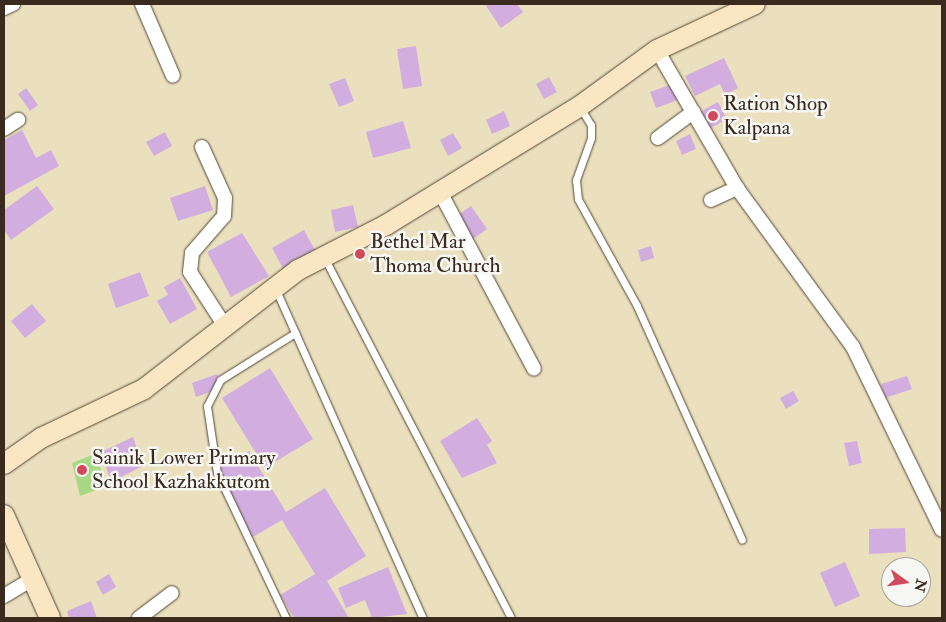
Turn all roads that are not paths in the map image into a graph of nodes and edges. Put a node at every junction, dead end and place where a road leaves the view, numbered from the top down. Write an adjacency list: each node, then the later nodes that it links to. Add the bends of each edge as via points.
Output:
1 (12, 4): 4 (street)
2 (142, 4): 6 (street)
3 (755, 4): 5 (street)
4 (4, 8)
5 (657, 50): 7 (street); 8 (street)
6 (174, 76)
7 (580, 106): 14 (street); 24 (lane, via 591,125 591,138 576,180 578,199 637,306)
8 (693, 112): 11 (street); 13 (street)
9 (18, 120): 10 (street)
10 (4, 129)
11 (658, 138)
12 (202, 147): 18 (street, via 224,198 224,216 192,253 190,272)
13 (737, 188): 15 (street); 23 (street, via 853,347)
14 (440, 192): 16 (street); 20 (street)
15 (711, 200)
16 (323, 257): 17 (street); 32 (lane)
17 (275, 288): 18 (street); 19 (lane)
18 (225, 326): 21 (street, via 144,389 41,438)
19 (295, 333): 30 (lane, via 220,380 207,406 217,473); 31 (lane)
20 (534, 369)
21 (4, 464)
22 (4, 516): 25 (street)
23 (942, 530)
24 (742, 540)
25 (31, 580): 27 (street); 28 (street)
26 (172, 594): 29 (street)
27 (4, 596)
28 (50, 618)
29 (139, 618)
30 (286, 618)
31 (423, 618)
32 (510, 618)

